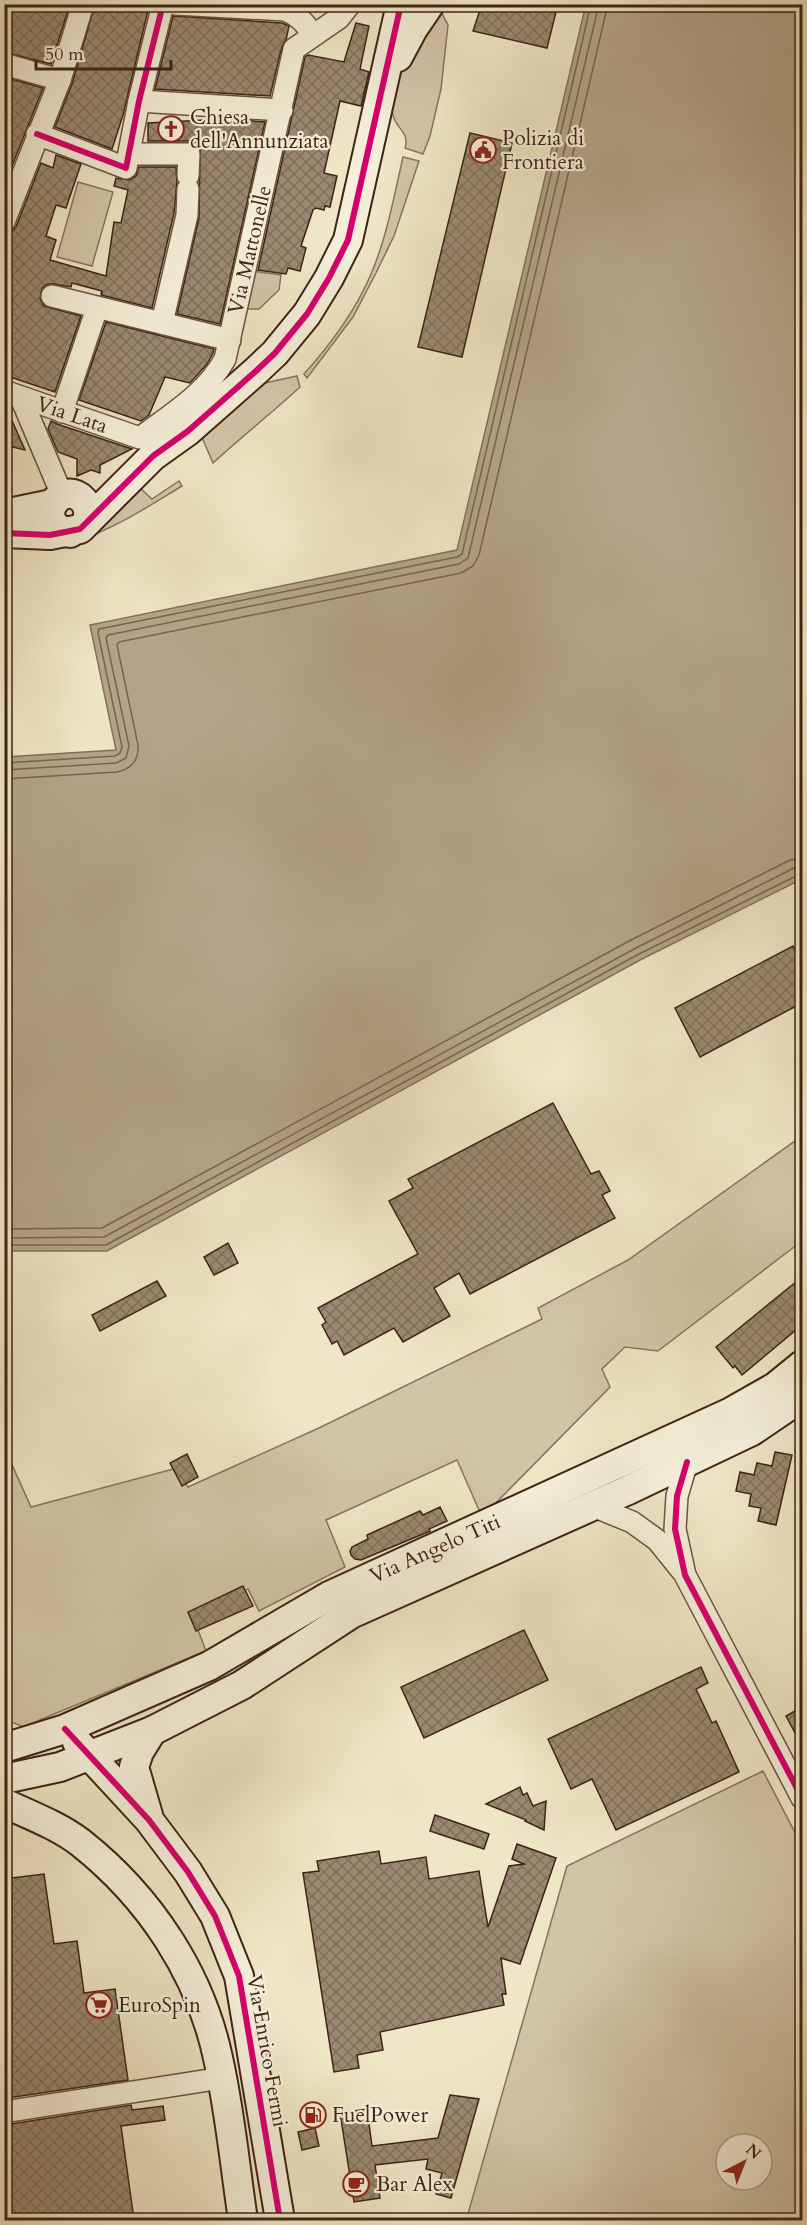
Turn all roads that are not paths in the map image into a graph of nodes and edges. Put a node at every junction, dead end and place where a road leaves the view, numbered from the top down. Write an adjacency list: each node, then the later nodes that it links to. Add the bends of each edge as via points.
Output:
1 (83, 4): 10 (street)
2 (163, 4): 12 (street)
3 (175, 4): 7 (street)
4 (350, 4): 8 (street, Via Mattonelle, via 339,18)
5 (400, 4): 11 (street)
6 (430, 4): 11 (street)
7 (223, 6): 8 (street, via 285,10 306,24)
8 (313, 35): 13 (street, Via Mattonelle, via 294,49)
9 (4, 64): 10 (street)
10 (60, 80): 14 (street)
11 (384, 83): 24 (street, via 348,240 307,314 275,353 225,399)
12 (139, 101): 13 (street); 15 (street)
13 (282, 110): 21 (street, Via Mattonelle)
14 (38, 134): 15 (street); 16 (street)
15 (128, 161): 20 (street, via 189,154 187,215)
16 (12, 181): 17 (street)
17 (4, 222)
18 (52, 296): 19 (street)
19 (97, 308): 20 (street); 23 (street)
20 (162, 322): 21 (street)
21 (230, 339): 24 (street, Via Mattonelle, via 221,366 202,391)
22 (13, 395): 23 (street, Via Lata); 25 (street)
23 (62, 412): 24 (street, Via Lata)
24 (147, 447): 25 (street, via 116,477); 27 (street)
25 (62, 497): 26 (street); 27 (street, via 50,514 53,523 60,530)
26 (4, 514)
27 (78, 527): 28 (street, via 50,535)
28 (4, 533)
29 (802, 1365): 34 (street, Via Angelo Titi, via 776,1387 731,1412 329,1596 209,1666)
30 (802, 1396): 31 (street, Via Angelo Titi, via 752,1431)
31 (687, 1462): 32 (street, Via Angelo Titi); 33 (street, via 677,1496 675,1529)
32 (593, 1506): 33 (street, via 632,1522 657,1540); 35 (street, Via Angelo Titi, via 351,1614 242,1685)
33 (686, 1575): 39 (street)
34 (65, 1730): 36 (street, Via Angelo Titi); 37 (street, Via Enrico Fermi)
35 (152, 1731): 37 (street, Via Angelo Titi); 41 (street, Via Enrico Fermi, via 134,1767)
36 (4, 1748)
37 (90, 1755): 38 (street, Via Angelo Titi, via 60,1767); 41 (street, Via Enrico Fermi)
38 (4, 1779)
39 (802, 1798)
40 (4, 1803): 42 (street, via 80,1842 153,1914 194,1983)
41 (149, 1820): 45 (street, Via Enrico Fermi, via 216,1916 239,1976)
42 (222, 2078): 43 (street); 44 (street)
43 (4, 2112)
44 (243, 2220)
45 (280, 2220)

